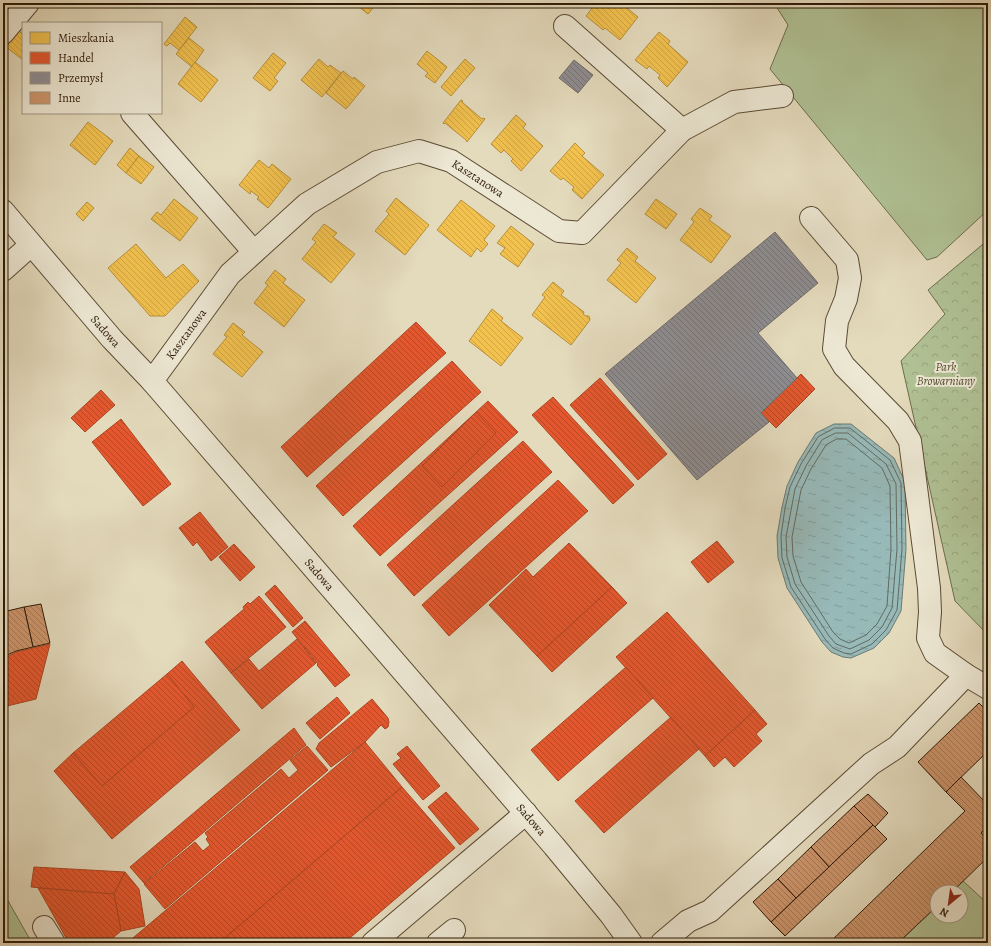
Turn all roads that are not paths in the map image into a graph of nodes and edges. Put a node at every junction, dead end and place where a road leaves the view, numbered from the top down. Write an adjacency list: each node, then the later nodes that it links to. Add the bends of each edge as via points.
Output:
1 (28, 3): 3 (street)
2 (565, 26): 6 (street)
3 (3, 33)
4 (782, 96): 6 (street, Kasztanowa, via 734,102)
5 (133, 114): 10 (street)
6 (682, 130): 10 (street, Kasztanowa, via 582,233 559,231 451,161 419,151 377,162 307,204)
7 (3, 211): 9 (street, Sadowa)
8 (811, 218): 13 (street, via 847,260 850,278 846,299 837,321 834,349 844,366 898,421 910,441 929,588 928,638 935,653)
9 (31, 245): 11 (street); 12 (street, Sadowa)
10 (254, 252): 12 (street, Kasztanowa, via 230,274)
11 (3, 270)
12 (152, 381): 15 (street, Sadowa)
13 (966, 675): 14 (street); 18 (street, via 898,747 871,764 710,911 688,921)
14 (988, 688)
15 (526, 813): 16 (street); 17 (street, Sadowa, via 611,915)
16 (373, 943)
17 (631, 943)
18 (662, 943)

